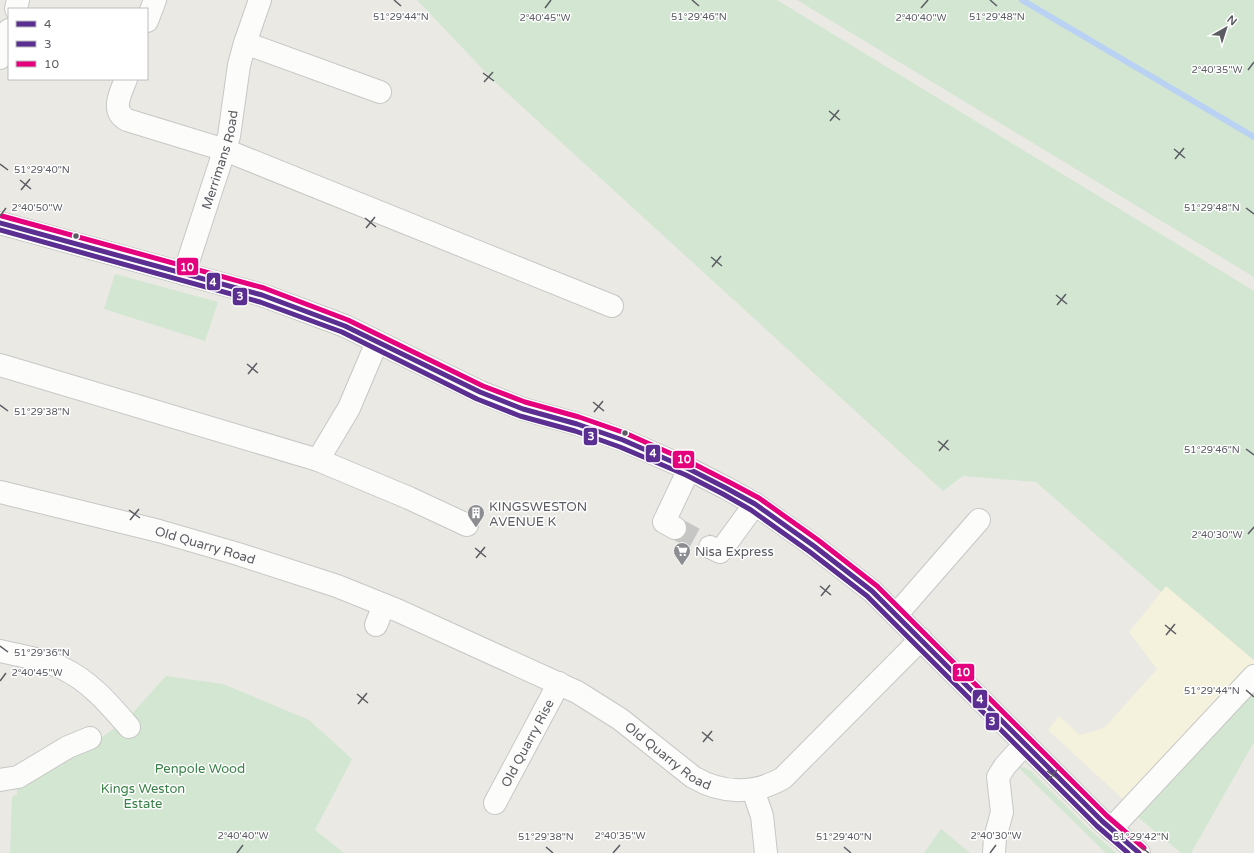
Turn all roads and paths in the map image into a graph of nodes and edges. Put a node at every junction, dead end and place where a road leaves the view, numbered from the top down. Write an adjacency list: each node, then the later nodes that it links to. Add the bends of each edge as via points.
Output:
1 (155, 0): 3 (street)
2 (260, 0): 5 (street, Merrimans Road)
3 (148, 18)
4 (8, 33): 6 (street)
5 (245, 43): 8 (street); 9 (street, Merrimans Road, via 239,65 232,125)
6 (0, 58)
7 (126, 80): 9 (street, via 118,106 123,119)
8 (381, 92)
9 (225, 150): 11 (street, Merrimans Road); 12 (street)
10 (0, 223): 11 (street)
11 (184, 274): 13 (street, via 262,295 345,326)
12 (612, 306)
13 (377, 342): 15 (street, via 349,408); 16 (street, via 480,392 523,409 623,440)
14 (0, 365): 15 (street)
15 (318, 460): 20 (street)
16 (689, 469): 18 (street); 21 (street, via 664,522)
17 (0, 492): 23 (street, Old Quarry Road, via 159,531 238,554 337,586)
18 (755, 504): 22 (street, via 720,552); 24 (street, via 872,591)
19 (979, 520): 24 (street)
20 (467, 525)
21 (675, 528)
22 (710, 547)
23 (384, 605): 25 (street); 29 (street, Old Quarry Road)
24 (896, 615): 26 (street)
25 (376, 625)
26 (921, 639): 32 (street); 34 (street, Old Quarry Road, via 791,771 774,783)
27 (0, 651): 30 (street, via 51,664 73,674 88,684)
28 (1254, 676): 36 (street)
29 (559, 683): 34 (street, Old Quarry Road, via 620,719 703,783 727,790); 35 (street, Old Quarry Rise)
30 (130, 727)
31 (90, 738): 33 (street, via 68,747 18,777)
32 (1025, 744): 36 (street); 38 (street, via 1004,766 998,777 1002,812)
33 (0, 780)
34 (753, 790): 37 (street, via 762,816)
35 (495, 803)
36 (1110, 829): 39 (street)
37 (766, 853)
38 (994, 853)
39 (1140, 853)

